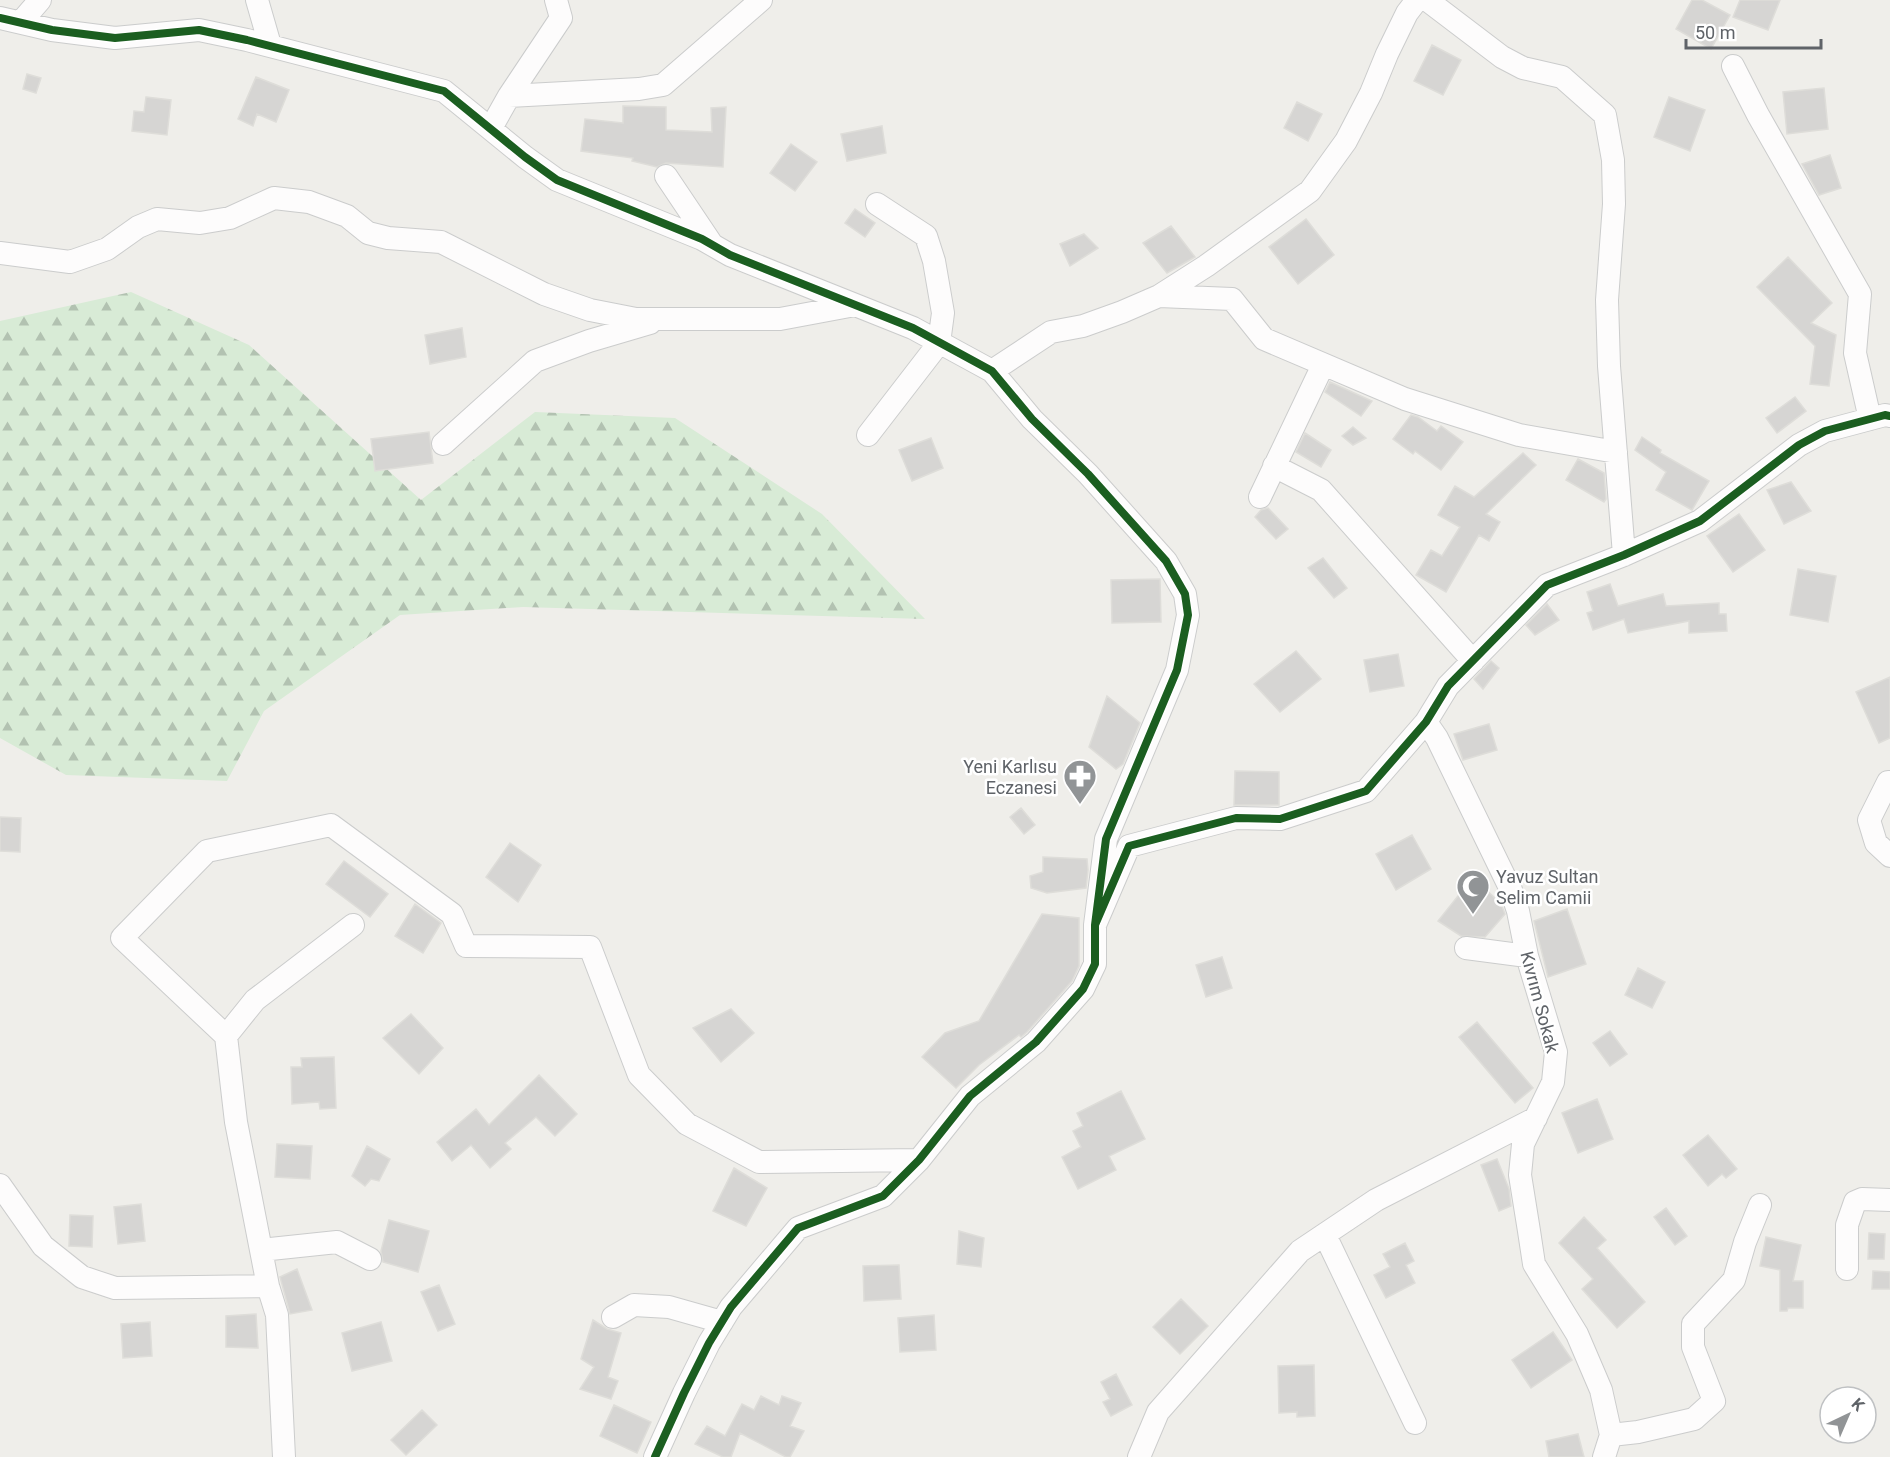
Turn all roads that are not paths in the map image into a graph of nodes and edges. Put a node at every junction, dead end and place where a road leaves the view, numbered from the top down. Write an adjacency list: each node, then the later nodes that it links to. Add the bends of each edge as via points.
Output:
1 (40, 0): 7 (street)
2 (257, 0): 8 (street)
3 (556, 0): 10 (street, via 561,18)
4 (761, 0): 10 (street, via 663,85)
5 (1417, 0): 16 (street, via 1407,12 1346,141 1310,191)
6 (1428, 0): 25 (street, via 1502,57 1523,68 1562,77 1605,115 1613,160 1607,300)
7 (11, 20): 8 (street, via 115,38 199,30)
8 (270, 45): 11 (street, via 444,91)
9 (1733, 66): 22 (street, via 1860,294 1855,352)
10 (510, 96): 11 (street)
11 (491, 129): 14 (street, via 557,180)
12 (666, 177): 14 (street)
13 (877, 204): 19 (street, via 926,236 943,313)
14 (712, 245): 17 (street)
15 (0, 253): 18 (street, via 70,262 108,249 138,227 157,219 200,223 230,219 274,198 309,202 348,216 368,233 441,242 544,294 590,310 636,319)
16 (1159, 296): 20 (street, via 1232,299 1264,339); 21 (street, via 1083,326 1051,332)
17 (855, 305): 18 (street, via 780,319); 19 (street)
18 (665, 318): 24 (street, via 534,361)
19 (939, 343): 21 (street); 23 (street)
20 (1323, 365): 25 (street, via 1404,399 1520,435); 26 (street)
21 (992, 372): 34 (street, via 1166,561 1185,594 1188,615 1177,670 1106,839)
22 (1880, 417): 28 (street, via 1825,430 1799,445 1700,521)
23 (868, 435)
24 (443, 444)
25 (1617, 452): 28 (street)
26 (1274, 466): 27 (street); 29 (street, via 1321,490)
27 (1260, 497)
28 (1624, 555): 29 (street, via 1547,585)
29 (1473, 661): 30 (street, via 1448,686)
30 (1426, 722): 34 (street, via 1366,791 1280,819 1236,818 1129,846); 36 (street, Kıvrım Sokak, via 1511,890)
31 (1890, 782): 32 (street, via 1869,820 1876,843)
32 (1890, 856)
33 (353, 925): 37 (street, via 255,1000)
34 (1095, 925): 39 (street, via 1095,964 1083,989 1036,1042 970,1096)
35 (1466, 948): 36 (street)
36 (1527, 956): 38 (street, Kıvrım Sokak, via 1556,1052 1553,1082)
37 (226, 1036): 39 (street, via 122,938 207,850 331,825 452,914 466,946 590,947 639,1075 687,1124 759,1162); 44 (street, via 236,1122)
38 (1536, 1118): 43 (street, via 1376,1200); 51 (street, Kıvrım Sokak, via 1523,1144 1520,1175 1534,1264 1585,1353 1601,1390)
39 (919, 1160): 49 (street, via 883,1196 798,1228 752,1280)
40 (0, 1185): 47 (street, via 43,1246 82,1277 115,1288)
41 (1890, 1200): 46 (street, via 1855,1202 1847,1226)
42 (1760, 1205): 51 (street, via 1734,1280 1693,1324 1693,1347 1714,1401 1694,1419)
43 (1325, 1235): 50 (street); 54 (street, via 1300,1251 1158,1412)
44 (261, 1250): 45 (street, via 337,1242); 47 (street)
45 (370, 1259)
46 (1847, 1269)
47 (268, 1286): 52 (street, via 277,1315)
48 (613, 1317): 49 (street, via 634,1305 669,1307)
49 (722, 1322): 53 (street)
50 (1415, 1423)
51 (1611, 1435): 55 (street)
52 (284, 1457)
53 (655, 1457)
54 (1140, 1457)
55 (1604, 1457)

